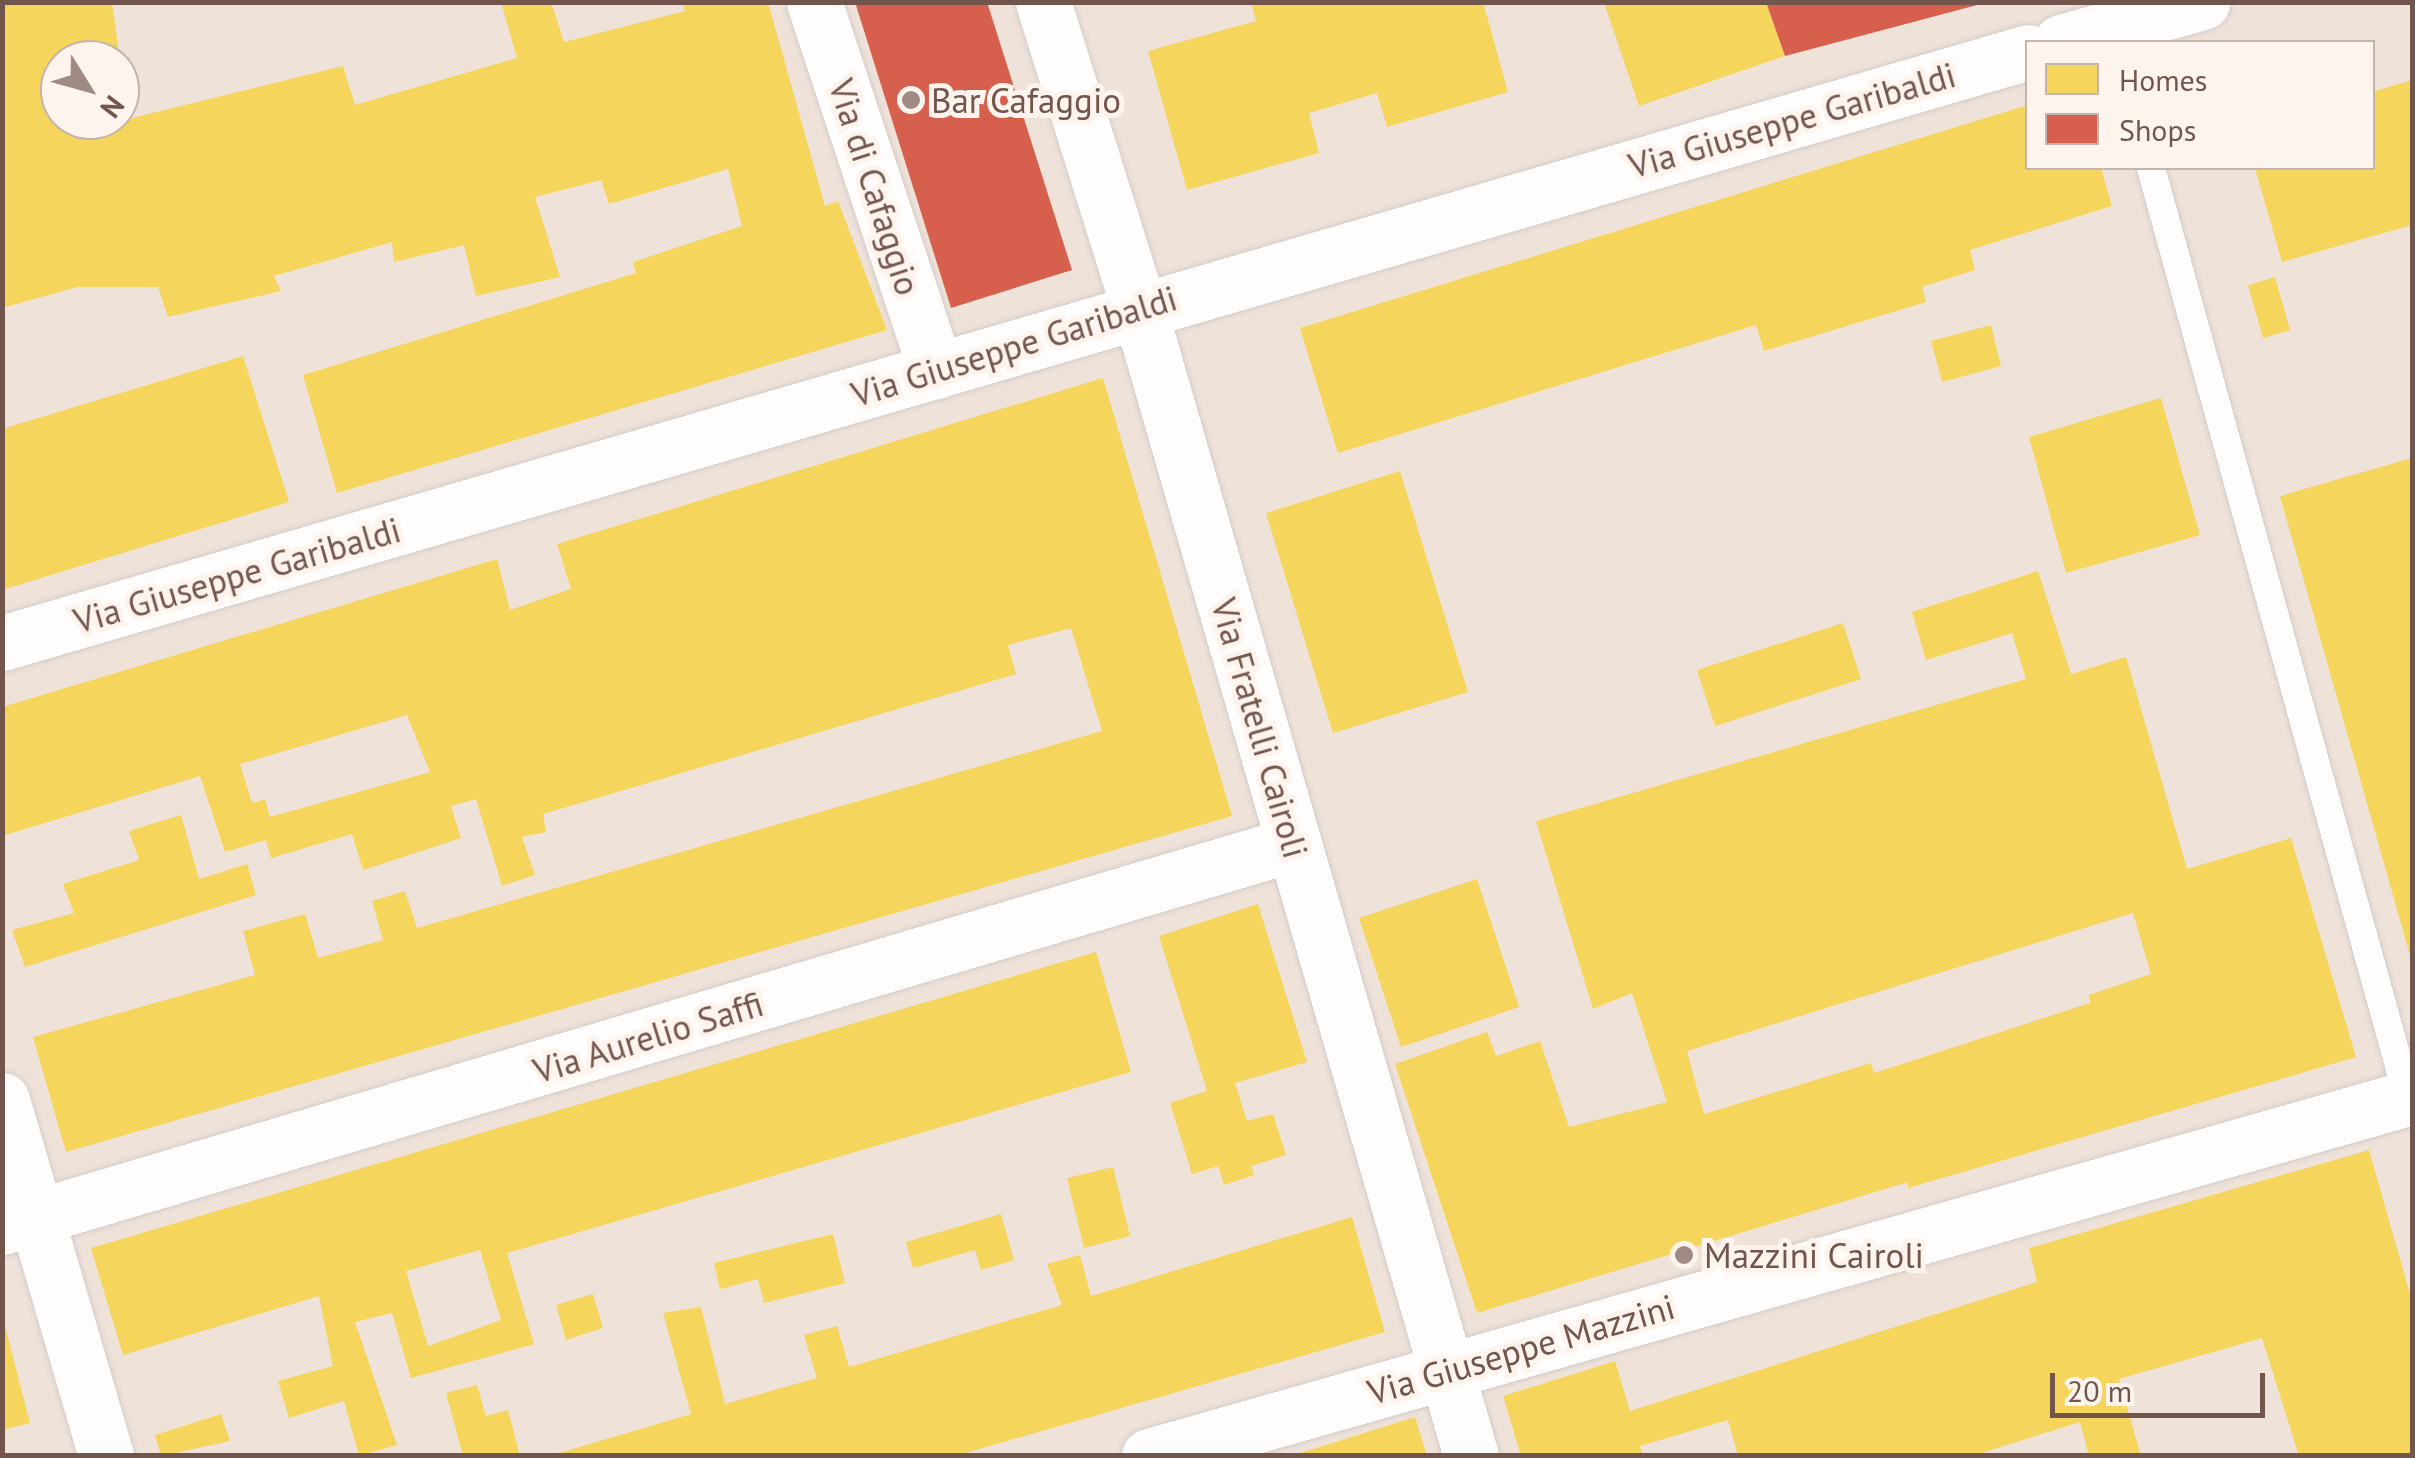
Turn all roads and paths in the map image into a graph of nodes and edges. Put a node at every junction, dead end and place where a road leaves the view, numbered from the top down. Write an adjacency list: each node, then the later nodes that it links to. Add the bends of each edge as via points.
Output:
1 (814, 2): 9 (street, Via di Cafaggio)
2 (1043, 2): 8 (street, Via Fratelli Cairoli)
3 (2202, 2): 4 (street)
4 (2115, 35): 5 (street)
5 (2077, 40)
6 (2025, 53): 8 (street, Via Giuseppe Garibaldi)
7 (2152, 170): 13 (lane)
8 (1140, 308): 9 (street, Via Giuseppe Garibaldi); 11 (street, Via Fratelli Cairoli)
9 (936, 371): 10 (street, Via Giuseppe Garibaldi)
10 (2, 643)
11 (1293, 844): 14 (street, Via Aurelio Saffi); 15 (street, Via Fratelli Cairoli)
12 (2, 1100): 14 (street)
13 (2411, 1103): 15 (street, Via Giuseppe Mazzini)
14 (18, 1223): 16 (street)
15 (1444, 1370): 17 (street, Via Giuseppe Mazzini); 18 (street, Via Fratelli Cairoli)
16 (106, 1456)
17 (1149, 1456)
18 (1471, 1456)

